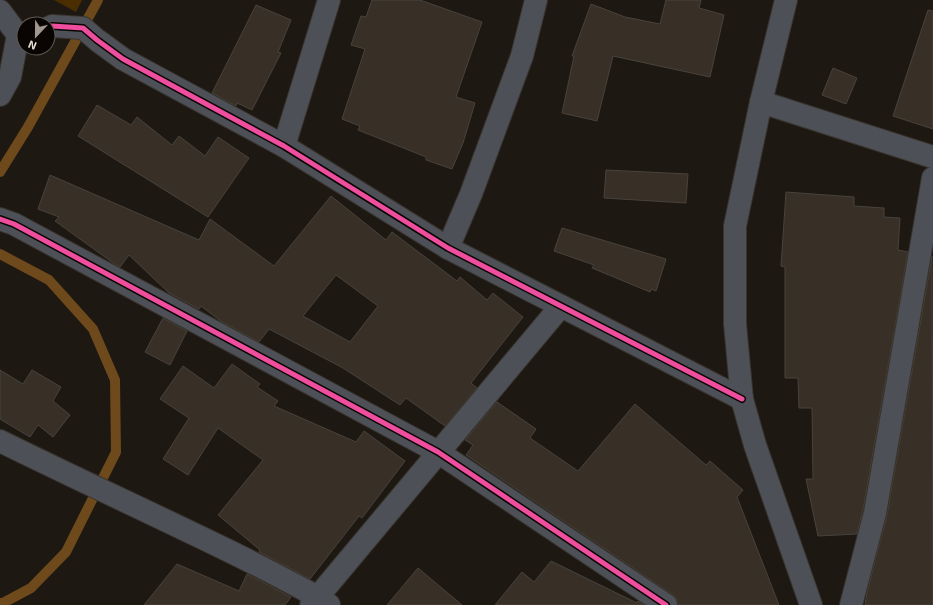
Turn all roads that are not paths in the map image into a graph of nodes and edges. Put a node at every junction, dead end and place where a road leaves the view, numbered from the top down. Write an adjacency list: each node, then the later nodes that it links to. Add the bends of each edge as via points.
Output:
1 (330, 0): 10 (street)
2 (536, 0): 14 (street, via 522,56 471,194)
3 (786, 0): 9 (street)
4 (0, 11): 6 (street)
5 (56, 26): 10 (street, via 83,28 123,59)
6 (16, 29)
7 (16, 54): 8 (street, via 10,77)
8 (0, 95)
9 (761, 102): 11 (street); 16 (street, via 735,226 735,324)
10 (284, 146): 14 (street)
11 (933, 157)
12 (933, 178): 22 (street, via 875,513)
13 (7, 222): 18 (street)
14 (448, 248): 15 (street)
15 (561, 306): 16 (street); 18 (street)
16 (742, 399): 21 (street, via 754,445)
17 (0, 441): 19 (street, via 228,550)
18 (438, 452): 19 (street); 20 (street)
19 (320, 602)
20 (666, 605)
21 (810, 605)
22 (851, 605)

